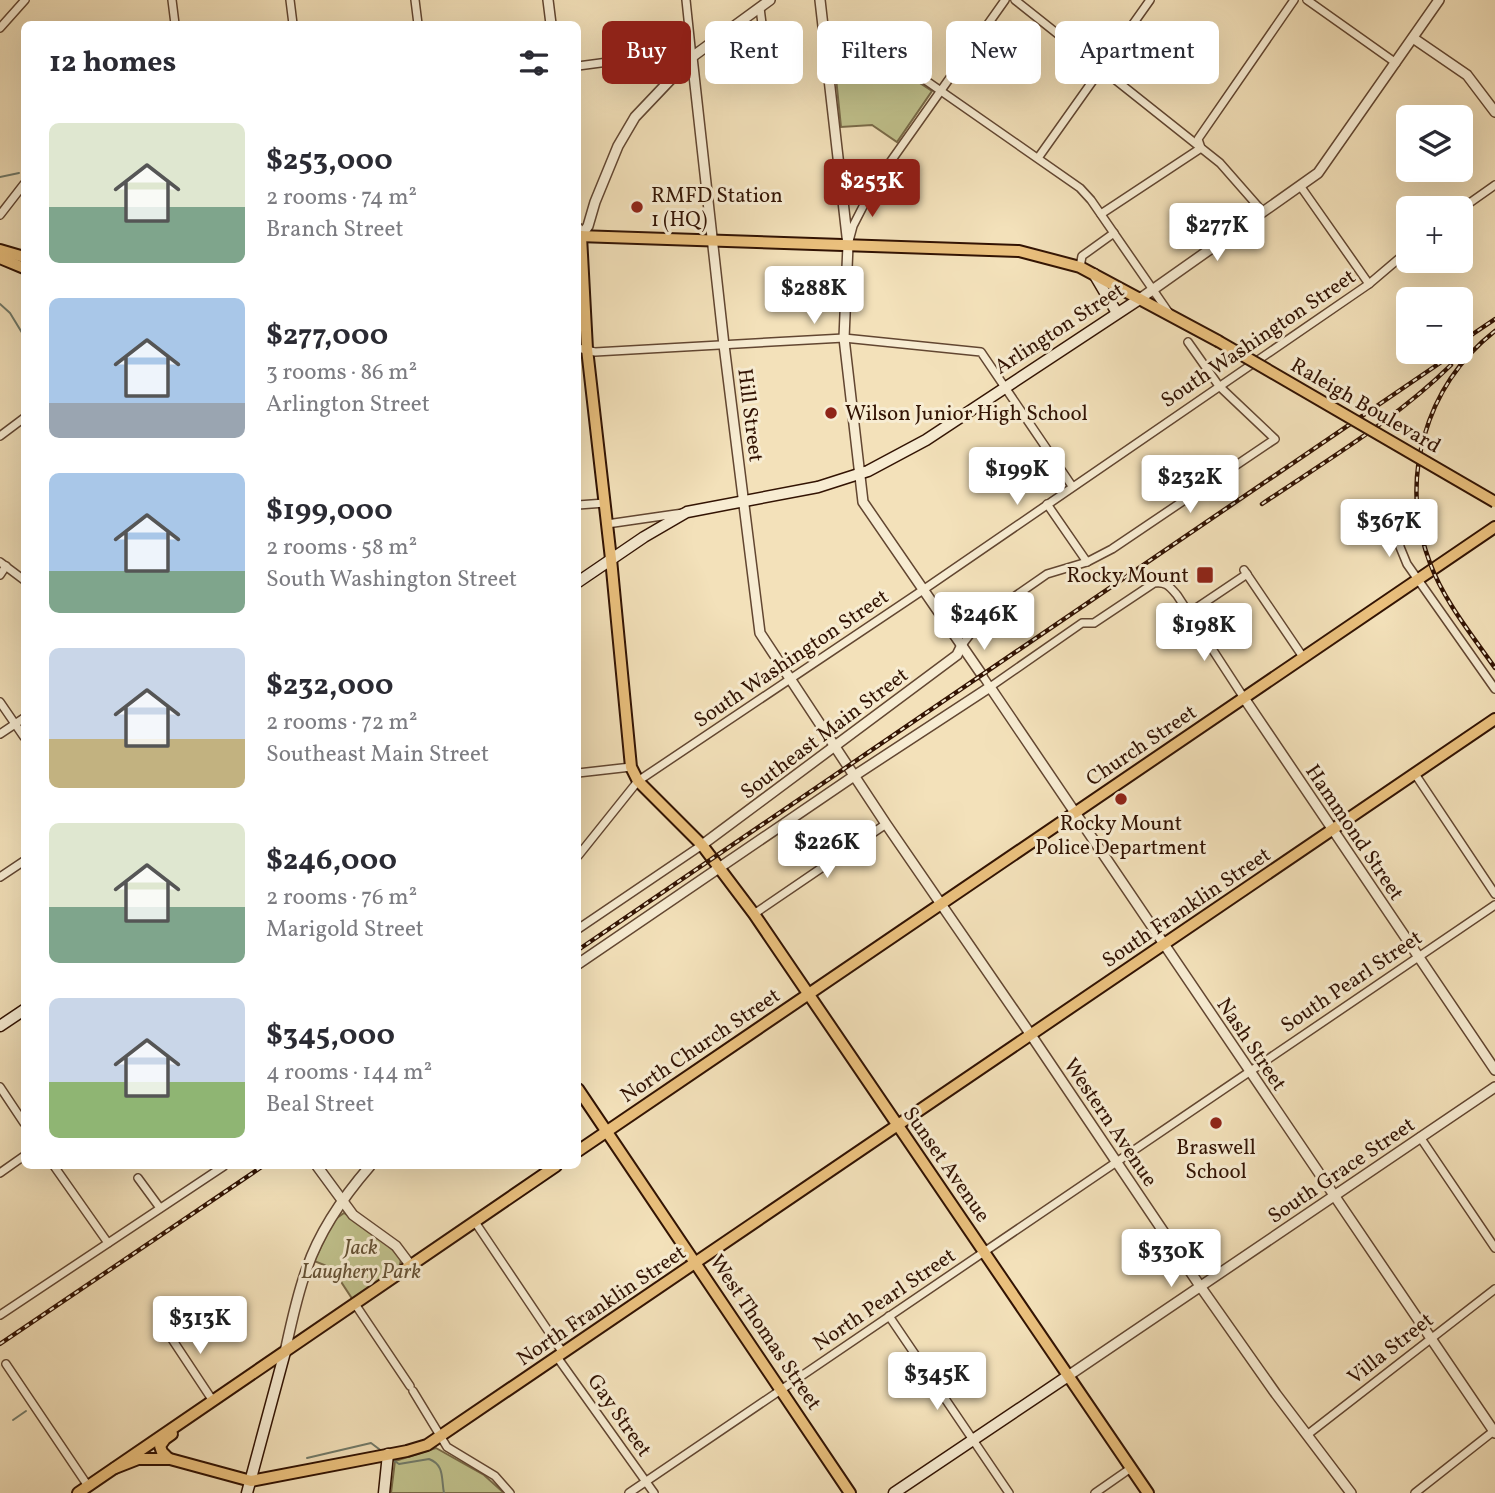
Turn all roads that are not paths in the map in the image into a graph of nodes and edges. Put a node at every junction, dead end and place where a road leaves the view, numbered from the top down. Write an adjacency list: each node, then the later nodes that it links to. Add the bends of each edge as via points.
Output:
1 (25, 0): 23 (street)
2 (172, 0): 16 (street)
3 (290, 0): 17 (street)
4 (415, 0): 18 (street)
5 (548, 0): 19 (street)
6 (686, 0): 26 (street, Hill Street)
7 (770, 0): 15 (street)
8 (820, 0): 21 (street)
9 (1005, 0): 33 (street)
10 (1015, 0): 24 (street)
11 (1150, 0): 22 (street)
12 (1294, 0): 35 (street, via 1198,139)
13 (1307, 0): 27 (street)
14 (1439, 0): 25 (street, Arlington Street)
15 (760, 8): 20 (street); 26 (street)
16 (175, 21)
17 (293, 21)
18 (418, 21)
19 (551, 21)
20 (762, 21)
21 (823, 21)
22 (1135, 21)
23 (0, 28)
24 (1055, 32)
25 (1413, 38): 27 (street, Arlington Street); 34 (street, via 1467,75)
26 (692, 57): 28 (street, via 683,52); 46 (street, via 635,117 618,146 589,226); 49 (street, Hill Street)
27 (1395, 63): 40 (street, Arlington Street, via 1318,173)
28 (581, 66)
29 (830, 84): 37 (street)
30 (930, 84): 33 (street)
31 (1090, 84): 36 (street)
32 (1120, 84): 35 (street)
33 (941, 91): 36 (street); 39 (street)
34 (1495, 112)
35 (1201, 148): 43 (street); 44 (street)
36 (1038, 158): 44 (street, via 1080,188)
37 (840, 175): 39 (street, via 856,190); 50 (street)
38 (1495, 184): 42 (street)
39 (874, 185): 50 (street)
40 (1301, 187): 43 (street, Arlington Street); 58 (street)
41 (21, 188): 45 (street)
42 (1473, 200)
43 (1263, 212): 59 (street, Arlington Street)
44 (1101, 214): 48 (street)
45 (0, 215)
46 (581, 232)
47 (581, 233): 49 (main road, Raleigh Boulevard)
48 (1114, 233): 56 (street, via 1082,256); 59 (street)
49 (712, 240): 50 (main road, Raleigh Boulevard); 66 (street, Hill Street)
50 (848, 245): 56 (main road, Raleigh Boulevard, via 1019,251); 64 (street)
51 (0, 250): 52 (main road)
52 (21, 256)
53 (0, 258): 55 (main road)
54 (1396, 261): 58 (street, South Washington Street)
55 (19, 266)
56 (1080, 267): 57 (main road, Raleigh Boulevard)
57 (1094, 274): 60 (main road, Raleigh Boulevard); 62 (main road)
58 (1369, 284): 68 (street, South Washington Street)
59 (1153, 290): 60 (street, Arlington Street); 63 (street)
60 (1141, 298): 62 (main road, Arlington Street); 63 (main road, Raleigh Boulevard)
61 (581, 310): 67 (main road, Sunset Avenue)
62 (1117, 313): 69 (main road, Arlington Street)
63 (1169, 314): 75 (main road, Raleigh Boulevard, bridge)
64 (844, 338): 66 (street); 69 (street, via 981,352); 72 (street)
65 (1188, 342): 68 (street)
66 (724, 345): 67 (street); 74 (street, Hill Street)
67 (582, 349): 76 (main road, Sunset Avenue)
68 (1219, 386): 73 (street, South Washington Street); 84 (street, Southeast Main Street, via 1275,439)
69 (1005, 387): 72 (main road, Arlington Street, via 926,440); 73 (street)
70 (21, 420): 71 (street)
71 (0, 436)
72 (860, 475): 74 (main road, Arlington Street); 90 (street, via 863,502)
73 (1072, 486): 77 (street, South Washington Street)
74 (744, 501): 79 (main road, Arlington Street); 95 (street, Hill Street, via 760,633)
75 (1495, 502)
76 (605, 503): 78 (street); 80 (main road, Sunset Avenue)
77 (1047, 504): 84 (street); 90 (street, South Washington Street)
78 (581, 505)
79 (687, 512): 80 (street); 83 (main road, Arlington Street)
80 (607, 524): 83 (main road, Sunset Avenue)
81 (1398, 525): 89 (street, via 1403,557)
82 (1495, 527): 89 (main road, Church Street)
83 (611, 559): 88 (main road, Arlington Street); 106 (main road, Sunset Avenue)
84 (1087, 562): 92 (street, Southeast Main Street, via 1046,574 981,620)
85 (3, 564): 86 (street); 87 (street)
86 (0, 575)
87 (21, 578)
88 (581, 580)
89 (1419, 580): 93 (main road, Church Street); 97 (street)
90 (923, 590): 92 (street); 95 (street, South Washington Street)
91 (1189, 613): 93 (street, via 1245,572); 96 (street, Hammond Street, via 1168,585 1154,583 1094,623 1082,623); 98 (street, Hammond Street)
92 (962, 645): 94 (street); 105 (street, Southeast Main Street, via 957,655)
93 (1303, 657): 98 (main road, Church Street)
94 (982, 675): 96 (street, Nash Street)
95 (789, 679): 105 (street, Hill Street); 111 (street, South Washington Street)
96 (990, 687): 110 (street); 112 (street, Nash Street)
97 (1495, 689)
98 (1244, 698): 112 (main road, Church Street); 114 (street, Hammond Street)
99 (0, 702): 102 (street)
100 (1495, 719): 109 (main road, South Franklin Street)
101 (21, 720): 102 (street)
102 (15, 724): 103 (street); 104 (street)
103 (21, 733)
104 (0, 734)
105 (836, 747): 107 (street, Hill Street); 115 (street, Southeast Main Street)
106 (631, 766): 108 (street); 111 (main road, Sunset Avenue)
107 (848, 766): 110 (street, Western Avenue)
108 (581, 773)
109 (1415, 774): 114 (main road, South Franklin Street); 120 (street)
110 (854, 776): 113 (street, Western Avenue); 118 (street)
111 (638, 781): 115 (main road, Sunset Avenue); 116 (street, South Washington Street)
112 (1075, 814): 121 (main road, Church Street); 125 (street, Nash Street)
113 (886, 824): 121 (street, Western Avenue); 123 (street)
114 (1333, 831): 125 (main road, South Franklin Street); 126 (street, Hammond Street)
115 (702, 845): 118 (main road, Sunset Avenue); 124 (street)
116 (581, 852)
117 (21, 862): 119 (street)
118 (716, 863): 123 (main road, Sunset Avenue); 127 (street)
119 (0, 877)
120 (1495, 894)
121 (940, 904): 128 (main road, Church Street); 131 (street, Western Avenue)
122 (1495, 905): 126 (street, South Pearl Street)
123 (754, 914): 128 (main road, Sunset Avenue)
124 (581, 927)
125 (1164, 946): 131 (main road, South Franklin Street); 132 (street, Nash Street)
126 (1418, 957): 132 (street, South Pearl Street); 133 (street, Hammond Street)
127 (581, 962)
128 (809, 995): 138 (main road, Sunset Avenue); 139 (main road, North Church Street)
129 (21, 1012): 130 (main road)
130 (0, 1026)
131 (1031, 1035): 138 (main road, South Franklin Street); 143 (street, Western Avenue)
132 (1249, 1070): 143 (street, South Pearl Street); 151 (street, Nash Street)
133 (1495, 1070)
134 (0, 1087): 137 (street)
135 (1495, 1087): 140 (street, South Grace Street)
136 (581, 1094): 139 (main road, West Thomas Street)
137 (21, 1118)
138 (897, 1126): 157 (main road, Sunset Avenue); 158 (main road, North Franklin Street)
139 (607, 1130): 141 (main road, North Church Street); 158 (main road, West Thomas Street)
140 (1420, 1137): 151 (street, South Grace Street); 156 (street)
141 (581, 1149)
142 (21, 1158): 149 (street)
143 (1116, 1162): 157 (street, South Pearl Street); 160 (street, Western Avenue)
144 (56, 1169): 155 (street)
145 (219, 1169): 153 (street)
146 (319, 1169): 152 (street)
147 (368, 1169): 152 (street)
148 (552, 1169): 154 (main road)
149 (0, 1173)
150 (138, 1178): 153 (street)
151 (1333, 1196): 160 (street, South Grace Street); 166 (street, Nash Street)
152 (342, 1200): 159 (street, via 359,1221 396,1246); 167 (street, via 307,1267)
153 (160, 1208): 155 (street)
154 (475, 1222): 159 (main road); 168 (street, Gay Street)
155 (108, 1243): 163 (street)
156 (1495, 1248)
157 (984, 1251): 164 (street, North Pearl Street); 170 (main road, Sunset Avenue)
158 (696, 1263): 168 (main road, North Franklin Street); 171 (main road, West Thomas Street)
159 (411, 1266): 162 (main road)
160 (1200, 1286): 170 (street, South Grace Street); 174 (street, Western Avenue)
161 (1495, 1289): 166 (street, Villa Street)
162 (355, 1304): 167 (main road); 175 (street)
163 (0, 1315)
164 (888, 1316): 171 (street, North Pearl Street); 176 (street)
165 (164, 1327): 172 (street)
166 (1430, 1339): 173 (street, Nash Street); 174 (street, Villa Street)
167 (285, 1352): 172 (main road); 181 (main road)
168 (560, 1355): 175 (main road, North Franklin Street); 182 (street, Gay Street)
169 (6, 1364): 183 (street)
170 (1068, 1376): 176 (main road); 180 (main road, Sunset Avenue)
171 (782, 1390): 182 (street, North Pearl Street); 190 (main road, West Thomas Street)
172 (208, 1404): 178 (main road, via 162,1442 162,1452); 179 (main road)
173 (1494, 1431): 196 (street)
174 (1307, 1435): 195 (street, Western Avenue)
175 (441, 1437): 177 (main road, North Franklin Street); 187 (street, via 447,1447 495,1476)
176 (973, 1440): 191 (main road); 192 (street)
177 (387, 1454): 181 (main road, North Franklin Street); 184 (main road)
178 (169, 1459): 179 (main road, via 138,1459); 181 (main road)
179 (115, 1468): 183 (main road)
180 (1131, 1468): 193 (street); 194 (main road, Sunset Avenue)
181 (251, 1481): 186 (main road)
182 (646, 1482): 188 (street, North Pearl Street); 189 (street, Gay Street)
183 (88, 1486): 185 (main road)
184 (386, 1492)
185 (78, 1493)
186 (247, 1493)
187 (510, 1493)
188 (629, 1493)
189 (654, 1493)
190 (850, 1493)
191 (894, 1493)
192 (1009, 1493)
193 (1095, 1493)
194 (1148, 1493)
195 (1351, 1493)
196 (1415, 1493)

